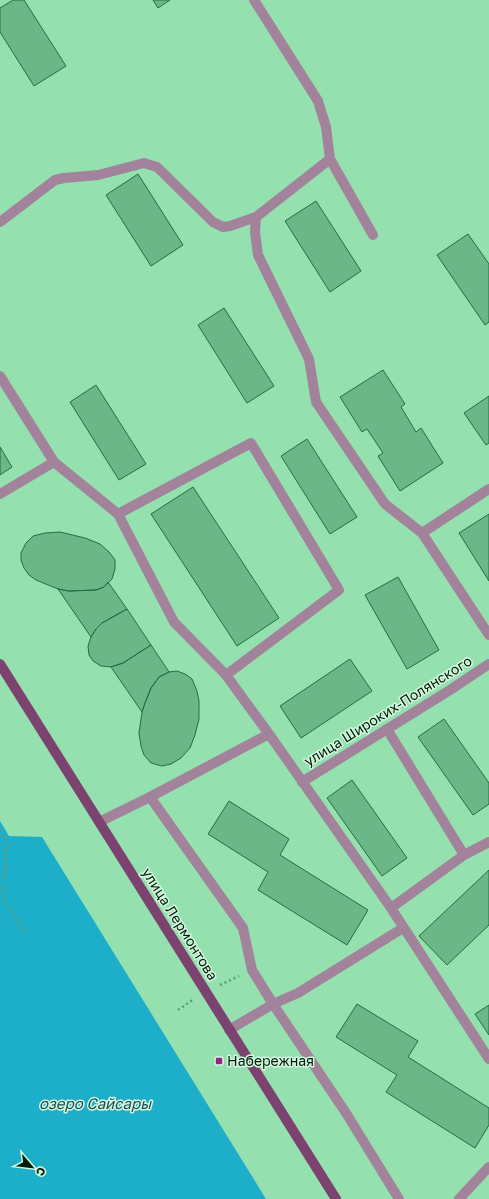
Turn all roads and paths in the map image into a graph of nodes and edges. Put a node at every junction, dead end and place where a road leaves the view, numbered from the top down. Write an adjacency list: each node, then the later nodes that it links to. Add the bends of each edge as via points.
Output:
1 (254, 0): 2 (street, via 318,101 326,127)
2 (330, 159): 3 (street); 5 (street)
3 (256, 217): 4 (street, via 230,226 213,222 156,167 144,163 98,175 55,180); 11 (street, via 258,255 309,359 316,402 385,504)
4 (0, 222)
5 (373, 235)
6 (0, 376): 7 (street)
7 (54, 462): 9 (street); 10 (street)
8 (489, 490): 11 (street)
9 (0, 494)
10 (118, 514): 15 (street, via 174,622); 15 (street, via 251,443 339,590)
11 (422, 533): 12 (street)
12 (489, 635)
13 (0, 664): 20 (main road, улица Лермонтова)
14 (489, 664): 16 (street, улица Широких-Полянского)
15 (226, 675): 17 (street)
16 (387, 729): 18 (street, улица Широких-Полянского); 23 (street)
17 (269, 734): 18 (street); 19 (street)
18 (302, 782): 24 (street)
19 (150, 797): 20 (street); 27 (street, via 243,928 252,970)
20 (99, 822): 28 (main road, улица Лермонтова)
21 (0, 830): 26 (path, via 7,842 3,898)
22 (489, 842): 23 (street)
23 (464, 855): 24 (street)
24 (390, 908): 25 (street)
25 (403, 928): 27 (street, via 298,993); 29 (street)
26 (26, 936)
27 (273, 1004): 28 (street); 32 (street, via 346,1113)
28 (229, 1030): 31 (main road, улица Лермонтова)
29 (489, 1059)
30 (489, 1167): 33 (street)
31 (336, 1199)
32 (399, 1199)
33 (459, 1199)

